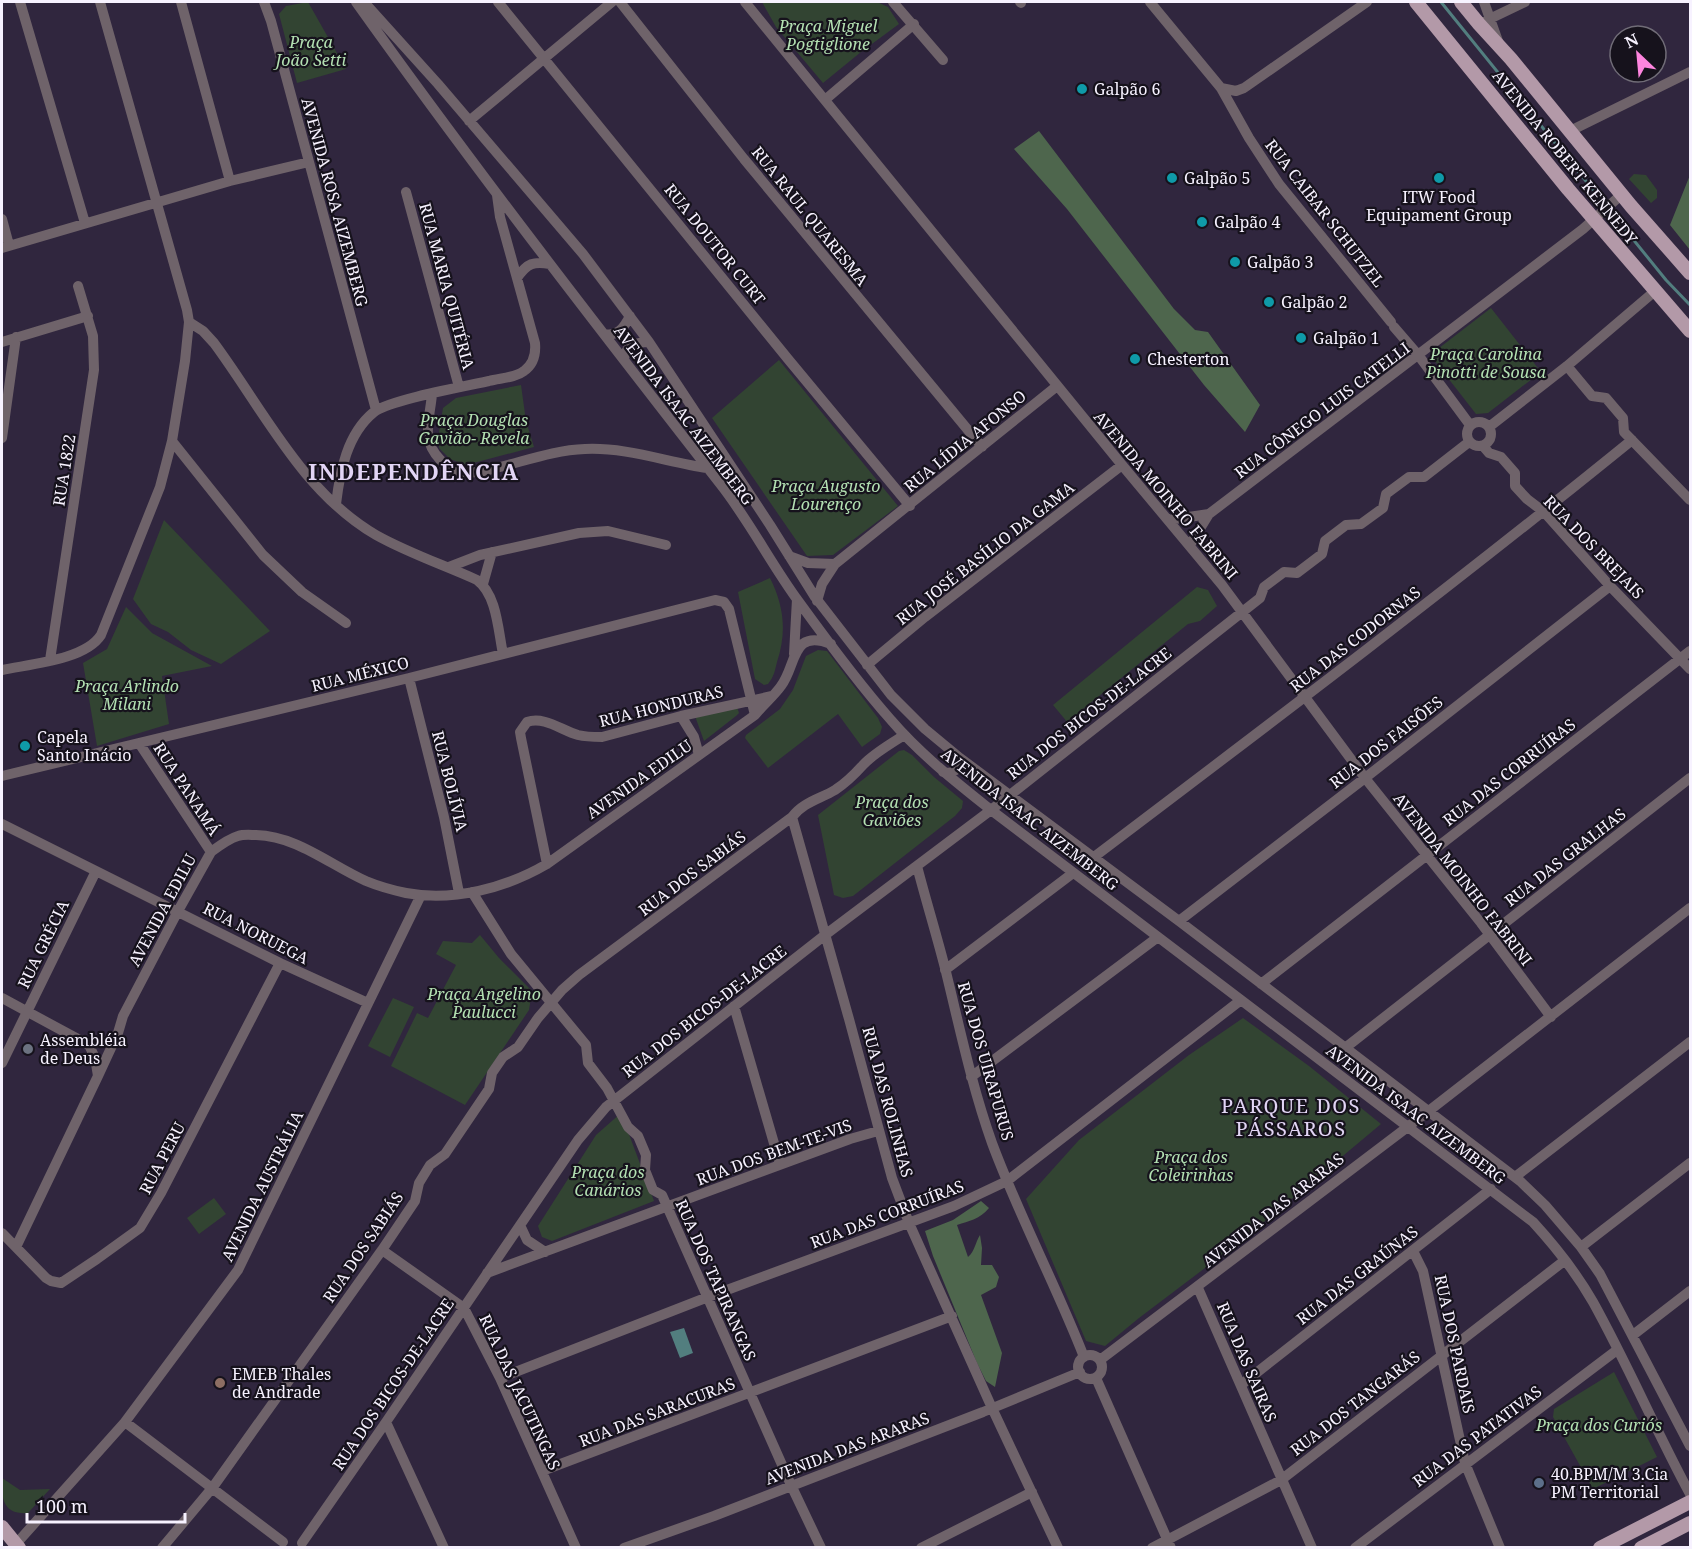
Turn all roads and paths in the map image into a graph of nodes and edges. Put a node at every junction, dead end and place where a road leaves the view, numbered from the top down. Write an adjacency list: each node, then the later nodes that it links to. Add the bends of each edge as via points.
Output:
1 (20, 2): 35 (street)
2 (100, 2): 32 (street)
3 (181, 2): 28 (street)
4 (264, 2): 27 (street, AVENIDA ROSA AIZEMBERG)
5 (356, 2): 30 (street, AVENIDA ISAAC AIZEMBERG)
6 (364, 2): 25 (street, AVENIDA ISAAC AIZEMBERG)
7 (498, 2): 20 (street, RUA DOUTOR CURT)
8 (612, 2): 20 (street)
9 (620, 2): 64 (street, RUA RAUL QUARESMA)
10 (745, 2): 24 (street, AVENIDA MOINHO FABRINI)
11 (893, 2): 19 (street)
12 (1150, 2): 23 (street, RUA CAIBAR SCHUTZEL)
13 (1367, 2): 23 (street, via 1244,88)
14 (1416, 2): 33 (main road, AVENIDA ROBERT KENNEDY)
15 (1461, 2): 18 (main road, AVENIDA ROBERT KENNEDY)
16 (1484, 2): 18 (street, AVENIDA ROBERT KENNEDY)
17 (1525, 2): 18 (street)
18 (1484, 21): 26 (main road, AVENIDA ROBERT KENNEDY)
19 (914, 24): 21 (street); 24 (street)
20 (544, 58): 25 (street); 69 (street, RUA DOUTOR CURT)
21 (943, 60)
22 (1690, 72): 26 (street)
23 (1221, 88): 50 (street, RUA CAIBAR SCHUTZEL, via 1279,184)
24 (826, 99): 53 (street, AVENIDA MOINHO FABRINI)
25 (469, 121): 43 (street, AVENIDA ISAAC AIZEMBERG, via 583,254)
26 (1570, 131): 31 (main road, AVENIDA ROBERT KENNEDY)
27 (309, 162): 28 (street); 56 (street, AVENIDA ROSA AIZEMBERG)
28 (231, 181): 32 (street)
29 (406, 192): 54 (street, RUA MARIA QUITÉRIA)
30 (497, 193): 37 (street, AVENIDA ISAAC AIZEMBERG); 39 (street)
31 (1617, 198): 33 (street, RUA CÔNEGO LUIS CATELLI); 38 (main road, AVENIDA ROBERT KENNEDY)
32 (158, 203): 35 (street); 44 (street)
33 (1595, 218): 41 (main road, AVENIDA ROBERT KENNEDY); 50 (street, RUA CÔNEGO LUIS CATELLI)
34 (2, 219): 36 (street)
35 (85, 223): 36 (street)
36 (5, 247)
37 (550, 264): 39 (street, via 535,261 523,268); 46 (street, AVENIDA ISAAC AIZEMBERG)
38 (1690, 273)
39 (517, 278): 54 (street, via 535,343 534,360 517,375)
40 (78, 286): 42 (street, RUA 1822)
41 (1655, 291): 45 (main road, AVENIDA ROBERT KENNEDY); 52 (street)
42 (88, 316): 47 (street); 90 (street, RUA 1822, via 94,370)
43 (630, 316): 46 (street, via 618,332); 49 (street, AVENIDA ISAAC AIZEMBERG)
44 (189, 322): 61 (street); 68 (street, via 214,343 296,461)
45 (1690, 331)
46 (604, 334): 51 (street, AVENIDA ISAAC AIZEMBERG)
47 (16, 338): 48 (street); 59 (street)
48 (2, 342)
49 (649, 342): 51 (street, via 633,344 625,352); 76 (street, AVENIDA ISAAC AIZEMBERG)
50 (1419, 356): 57 (street, RUA CAIBAR SCHUTZEL); 71 (street, RUA CÔNEGO LUIS CATELLI)
51 (624, 360): 66 (street, AVENIDA ISAAC AIZEMBERG)
52 (1566, 366): 58 (street); 60 (street, via 1592,396 1606,398 1623,418 1624,432)
53 (1057, 386): 64 (street, RUA LÍDIA AFONSO); 65 (street, AVENIDA MOINHO FABRINI)
54 (459, 387): 55 (street)
55 (432, 394): 56 (street); 66 (street, via 428,435 433,450 451,468 464,472 585,449 625,452)
56 (376, 410): 68 (street, via 357,430 347,452)
57 (1470, 425): 58 (street, via 1482,422); 62 (street, via 1466,435)
58 (1489, 427): 63 (street, via 1490,438)
59 (2, 438)
60 (1632, 440): 67 (street); 70 (street, RUA DAS CODORNAS)
61 (172, 441): 84 (street, via 263,555 302,592); 90 (street, via 154,507 101,635 84,651)
62 (1469, 442): 63 (street); 83 (street, RUA DOS BICOS-DE-LACRE, via 1424,477 1409,477 1386,494 1383,508 1361,524 1346,525 1325,541 1322,554 1297,573 1284,572)
63 (1483, 446): 70 (street, RUA DOS BREJAIS, via 1501,457 1515,473 1515,486)
64 (982, 447): 69 (street, RUA LÍDIA AFONSO)
65 (1122, 465): 72 (street, AVENIDA MOINHO FABRINI); 91 (street, RUA JOSÉ BASÍLIO DA GAMA)
66 (707, 468): 81 (street, AVENIDA ISAAC AIZEMBERG)
67 (1690, 500)
68 (336, 504): 78 (street, via 376,535)
69 (910, 506): 77 (street, RUA LÍDIA AFONSO)
70 (1544, 512): 80 (street, RUA DOS BREJAIS); 96 (street, RUA DAS CODORNAS)
71 (1209, 514): 72 (street, RUA CÔNEGO LUIS CATELLI); 74 (street, RUA CÔNEGO LUIS CATELLI)
72 (1168, 520): 74 (street, AVENIDA MOINHO FABRINI)
73 (666, 544): 75 (street, via 620,533 593,532)
74 (1190, 545): 83 (street, AVENIDA MOINHO FABRINI)
75 (492, 552): 78 (street); 79 (street)
76 (789, 556): 77 (street, via 808,563); 82 (street, AVENIDA ISAAC AIZEMBERG)
77 (835, 564): 82 (street, RUA LÍDIA AFONSO, via 822,584)
78 (449, 567): 79 (street)
79 (483, 584): 87 (street, via 491,600)
80 (1610, 586): 89 (street, RUA DOS BREJAIS); 106 (street, RUA DOS FAISÕES)
81 (797, 599): 85 (street, AVENIDA ISAAC AIZEMBERG); 88 (street, AVENIDA EDILU)
82 (818, 601): 91 (street, AVENIDA ISAAC AIZEMBERG)
83 (1241, 612): 96 (street, AVENIDA MOINHO FABRINI); 108 (street, RUA DOS BICOS-DE-LACRE)
84 (346, 623)
85 (832, 645): 88 (street, via 812,640); 100 (street, AVENIDA ISAAC AIZEMBERG)
86 (1690, 651): 89 (street, RUA DAS CORRUÍRAS)
87 (503, 654): 94 (street, RUA MÉXICO); 97 (street, RUA MÉXICO, via 715,600 729,609)
88 (794, 654): 95 (street, AVENIDA EDILU, via 781,687)
89 (1681, 659): 92 (street, RUA DOS BREJAIS); 113 (street, RUA DAS CORRUÍRAS)
90 (50, 660): 93 (street)
91 (867, 665): 103 (street, AVENIDA ISAAC AIZEMBERG, via 914,718)
92 (1690, 669)
93 (2, 670)
94 (409, 678): 101 (street, RUA MÉXICO); 120 (street, RUA BOLÍVIA)
95 (771, 696): 97 (street, RUA HONDURAS); 98 (street, AVENIDA EDILU)
96 (1304, 697): 106 (street, AVENIDA MOINHO FABRINI); 114 (street, RUA DAS CODORNAS)
97 (750, 700): 98 (street); 99 (street, RUA HONDURAS)
98 (755, 715): 102 (street, AVENIDA EDILU)
99 (681, 716): 102 (street, via 690,728); 115 (street, RUA HONDURAS, via 591,738 540,720 523,726 521,738)
100 (904, 735): 104 (street, AVENIDA ISAAC AIZEMBERG); 110 (street, RUA DOS SABIÁS, via 834,791 812,800)
101 (139, 743): 105 (street, RUA MÉXICO); 112 (street, RUA PANAMÁ)
102 (699, 755): 115 (street, AVENIDA EDILU)
103 (960, 758): 104 (street, via 957,769); 108 (street, AVENIDA ISAAC AIZEMBERG)
104 (943, 772): 109 (street, AVENIDA ISAAC AIZEMBERG)
105 (2, 776)
106 (1365, 778): 113 (street, AVENIDA MOINHO FABRINI); 124 (street, RUA DOS FAISÕES)
107 (1690, 778): 126 (street, RUA DAS GRALHAS)
108 (1010, 795): 109 (street, RUA DOS BICOS-DE-LACRE); 114 (street, AVENIDA ISAAC AIZEMBERG)
109 (991, 810): 116 (street, RUA DOS BICOS-DE-LACRE); 118 (street, AVENIDA ISAAC AIZEMBERG)
110 (792, 817): 125 (street, RUA DAS ROLINHAS); 134 (street, RUA DOS SABIÁS, via 579,975)
111 (2, 824): 117 (street, RUA NORUEGA)
112 (211, 852): 121 (street, AVENIDA EDILU, via 240,835 269,836 290,841 385,888); 123 (street, AVENIDA EDILU)
113 (1426, 856): 126 (street, AVENIDA MOINHO FABRINI); 130 (street, RUA DAS CORRUÍRAS)
114 (1094, 857): 124 (street, AVENIDA ISAAC AIZEMBERG)
115 (547, 864): 119 (street, AVENIDA EDILU, via 495,887)
116 (917, 866): 125 (street, RUA DOS BICOS-DE-LACRE); 129 (street, RUA DOS UIRAPURUS)
117 (96, 871): 123 (street, RUA NORUEGA); 136 (street, RUA GRÉCIA)
118 (1073, 873): 127 (street, AVENIDA ISAAC AIZEMBERG); 129 (street)
119 (472, 891): 120 (street, AVENIDA EDILU); 134 (street, RUA DOS TAPIRANGAS, via 511,954)
120 (459, 893): 121 (street, AVENIDA EDILU)
121 (421, 895): 133 (street, AVENIDA AUSTRÁLIA)
122 (1690, 908): 137 (street)
123 (178, 911): 128 (street, RUA NORUEGA); 138 (street, AVENIDA EDILU, via 123,1016)
124 (1179, 921): 130 (street, AVENIDA ISAAC AIZEMBERG)
125 (825, 935): 135 (street, RUA DOS BICOS-DE-LACRE); 148 (street, RUA DAS ROLINHAS)
126 (1489, 935): 137 (street, AVENIDA MOINHO FABRINI); 141 (street, RUA DAS GRALHAS)
127 (1158, 937): 132 (street, AVENIDA ISAAC AIZEMBERG); 144 (street)
128 (280, 963): 133 (street, RUA NORUEGA); 158 (street, RUA PERU, via 140,1228 61,1283 46,1278)
129 (945, 970): 144 (street, RUA DOS UIRAPURUS)
130 (1261, 984): 141 (street, AVENIDA ISAAC AIZEMBERG)
131 (2, 998): 136 (street)
132 (1241, 1000): 147 (street, AVENIDA ISAAC AIZEMBERG); 152 (street, RUA DAS CORRUÍRAS)
133 (368, 1004): 181 (street, AVENIDA AUSTRÁLIA, via 238,1270)
134 (552, 1004): 145 (street, RUA DOS TAPIRANGAS, via 586,1045 588,1063); 160 (street, RUA DOS SABIÁS, via 518,1047 497,1065 489,1089 446,1154 430,1165 419,1183 415,1201)
135 (734, 1006): 145 (street, RUA DOS BICOS-DE-LACRE); 150 (street)
136 (27, 1012): 140 (street); 142 (street, RUA GRÉCIA)
137 (1551, 1017): 146 (street)
138 (118, 1033): 140 (street, via 109,1040); 143 (street, AVENIDA EDILU)
139 (1690, 1042): 151 (street)
140 (89, 1045): 143 (street)
141 (1345, 1048): 146 (street, AVENIDA ISAAC AIZEMBERG)
142 (2, 1063)
143 (98, 1076): 158 (street, AVENIDA EDILU)
144 (971, 1077): 152 (street, RUA DOS UIRAPURUS)
145 (614, 1100): 154 (street, RUA DOS TAPIRANGAS, via 628,1127 638,1136 653,1190 662,1195); 156 (street, RUA DOS BICOS-DE-LACRE, via 587,1128)
146 (1430, 1110): 147 (street, AVENIDA DAS ARARAS); 151 (street, AVENIDA ISAAC AIZEMBERG)
147 (1407, 1127): 153 (street, AVENIDA ISAAC AIZEMBERG); 165 (street, AVENIDA DAS ARARAS)
148 (878, 1131): 150 (street, RUA DOS BEM-TE-VIS); 155 (street, RUA DAS ROLINHAS)
149 (1690, 1163): 159 (street)
150 (780, 1164): 154 (street, RUA DOS BEM-TE-VIS)
151 (1515, 1177): 159 (street, AVENIDA ISAAC AIZEMBERG)
152 (1007, 1181): 155 (street, RUA DAS CORRUÍRAS); 173 (street, RUA DOS UIRAPURUS)
153 (1491, 1189): 161 (street, RUA DAS GRAÚNAS); 163 (street, AVENIDA ISAAC AIZEMBERG, via 1533,1222)
154 (667, 1208): 162 (street, RUA DOS BEM-TE-VIS); 167 (street, RUA DOS TAPIRANGAS)
155 (909, 1223): 167 (street, RUA DAS CORRUÍRAS); 169 (street, RUA DAS ROLINHAS)
156 (520, 1225): 162 (street, via 527,1240); 164 (street, RUA DOS BICOS-DE-LACRE)
157 (2, 1233): 158 (street)
158 (16, 1247)
159 (1581, 1247): 170 (street, AVENIDA ISAAC AIZEMBERG)
160 (382, 1250): 168 (street, RUA DAS JACUTINGAS); 189 (street, RUA DOS SABIÁS)
161 (1413, 1251): 172 (street, RUA DOS PARDAIS, via 1423,1271); 178 (street, RUA DAS GRAÚNAS)
162 (545, 1252): 164 (street, RUA DOS BEM-TE-VIS)
163 (1564, 1261): 171 (street, AVENIDA ISAAC AIZEMBERG, via 1592,1301); 172 (street, RUA DOS TANGARÁS)
164 (486, 1273): 168 (street, RUA DOS BICOS-DE-LACRE)
165 (1198, 1287): 174 (street, AVENIDA DAS ARARAS); 178 (street, RUA DAS SAIRAS)
166 (1690, 1291): 170 (street)
167 (708, 1297): 176 (street, RUA DAS CORRUÍRAS); 179 (street, RUA DOS TAPIRANGAS)
168 (464, 1308): 176 (street, RUA DAS JACUTINGAS); 182 (street, RUA DOS BICOS-DE-LACRE)
169 (952, 1316): 179 (street, RUA DAS SARACURAS); 180 (street, RUA DAS ROLINHAS)
170 (1633, 1335): 183 (street, AVENIDA ISAAC AIZEMBERG)
171 (1617, 1350): 185 (street, RUA DAS PATATIVAS); 191 (street, AVENIDA ISAAC AIZEMBERG)
172 (1442, 1353): 185 (street, RUA DOS PARDAIS); 187 (street, RUA DOS TANGARÁS)
173 (1084, 1357): 174 (street, via 1094,1355); 175 (street, via 1079,1364)
174 (1101, 1360): 177 (street, via 1102,1368)
175 (1080, 1372): 177 (street, via 1084,1377); 180 (street, AVENIDA DAS ARARAS)
176 (500, 1378): 186 (street, RUA DAS JACUTINGAS)
177 (1096, 1378): 195 (street)
178 (1240, 1384): 187 (street, RUA DAS SAIRAS)
179 (751, 1392): 186 (street, RUA DAS SARACURAS); 188 (street, RUA DOS TAPIRANGAS)
180 (992, 1408): 188 (street, AVENIDA DAS ARARAS); 190 (street, RUA DAS ROLINHAS)
181 (124, 1422): 189 (street); 198 (street, AVENIDA AUSTRÁLIA)
182 (386, 1422): 197 (street, RUA DOS BICOS-DE-LACRE); 200 (street)
183 (1686, 1427): 184 (street, AVENIDA ISAAC AIZEMBERG)
184 (1690, 1446)
185 (1465, 1463): 208 (street, RUA DAS PATATIVAS); 209 (street, RUA DOS PARDAIS)
186 (542, 1471): 201 (street, RUA DAS JACUTINGAS)
187 (1281, 1480): 195 (street, RUA DOS TANGARÁS); 207 (street, RUA DAS SAIRAS)
188 (791, 1485): 202 (street, AVENIDA DAS ARARAS); 203 (street, RUA DOS TAPIRANGAS)
189 (213, 1487): 196 (street); 199 (street, RUA DOS SABIÁS)
190 (1032, 1492): 204 (street); 205 (street, RUA DAS ROLINHAS)
191 (1690, 1494)
192 (1690, 1502): 210 (main road)
193 (1690, 1523): 211 (main road)
194 (2, 1527): 198 (main road)
195 (1169, 1544): 206 (street, RUA DOS TANGARÁS)
196 (282, 1545): 197 (street, via 291,1539)
197 (303, 1545)
198 (18, 1546)
199 (162, 1548)
200 (444, 1548)
201 (576, 1548)
202 (624, 1548)
203 (821, 1548)
204 (921, 1548)
205 (1059, 1548)
206 (1152, 1548)
207 (1312, 1548)
208 (1356, 1548)
209 (1500, 1548)
210 (1600, 1548)
211 (1641, 1548)

